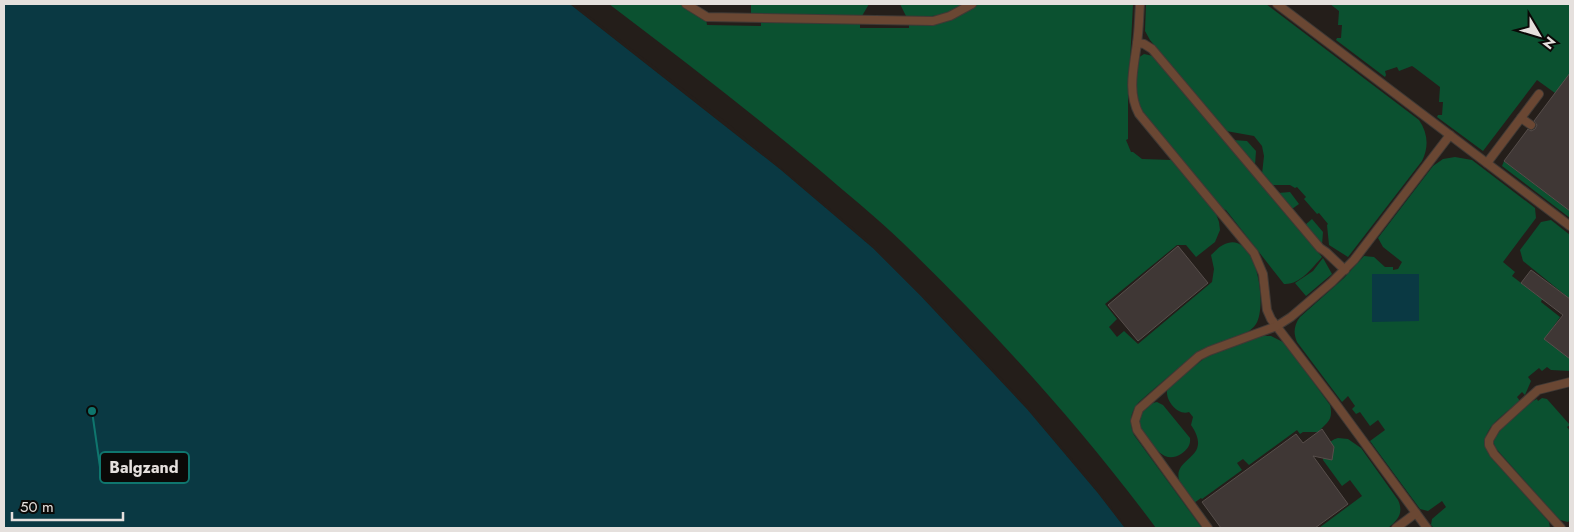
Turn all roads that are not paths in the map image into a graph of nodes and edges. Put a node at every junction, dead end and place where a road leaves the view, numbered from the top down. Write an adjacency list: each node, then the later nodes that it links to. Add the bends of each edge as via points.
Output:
1 (686, 4): 2 (lane, via 707,16 933,21)
2 (972, 4)
3 (1140, 4): 5 (lane)
4 (1277, 4): 9 (lane)
5 (1137, 43): 12 (lane, via 1152,49 1320,248); 13 (lane, via 1132,92 1135,108 1254,253 1263,274 1267,310)
6 (1539, 94): 7 (lane)
7 (1521, 118): 8 (lane); 10 (lane)
8 (1531, 125)
9 (1450, 134): 10 (lane); 12 (lane)
10 (1487, 163): 11 (lane)
11 (1570, 226)
12 (1345, 270): 13 (lane)
13 (1277, 326): 15 (lane); 16 (lane, via 1203,354 1141,406 1136,414 1136,430)
14 (1570, 382): 19 (lane, via 1538,390 1496,428 1488,440 1494,454)
15 (1416, 513): 17 (lane); 18 (lane)
16 (1208, 528)
17 (1396, 528)
18 (1427, 528)
19 (1561, 528)

